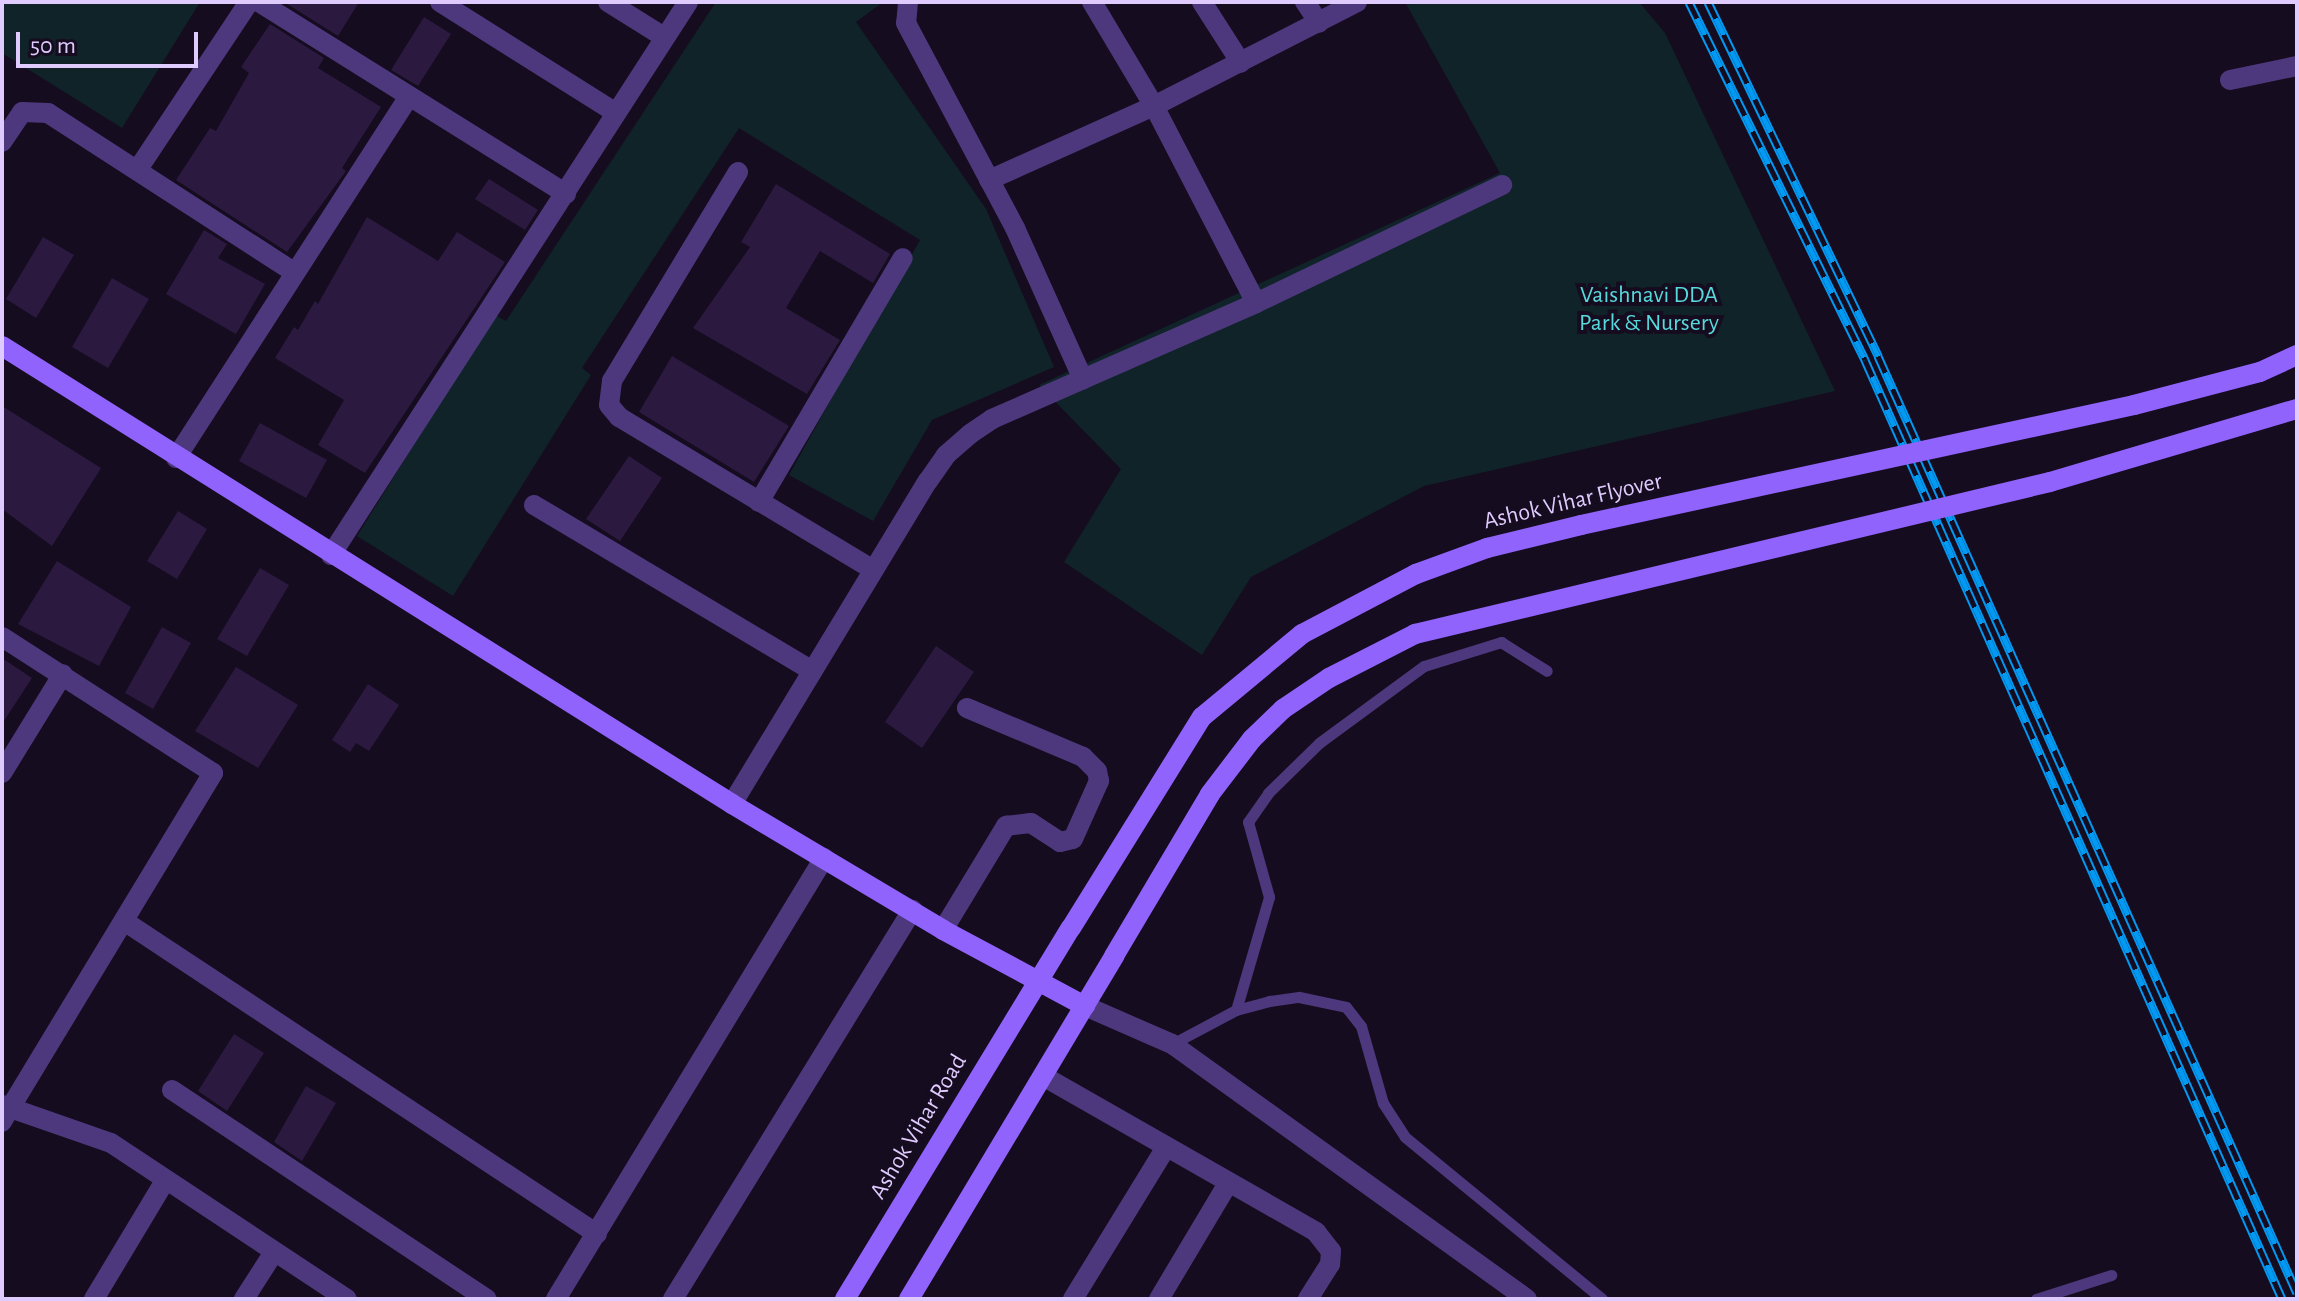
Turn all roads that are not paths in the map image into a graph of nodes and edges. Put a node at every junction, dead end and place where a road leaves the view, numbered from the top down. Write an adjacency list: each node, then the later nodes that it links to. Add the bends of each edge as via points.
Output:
1 (249, 2): 20 (street)
2 (259, 2): 16 (street)
3 (440, 2): 18 (street)
4 (608, 2): 12 (street)
5 (688, 2): 12 (street)
6 (908, 2): 22 (street, via 906,23)
7 (1092, 2): 17 (street)
8 (1202, 2): 13 (street)
9 (1305, 2): 11 (street)
10 (1357, 2): 11 (street)
11 (1319, 23): 13 (street)
12 (664, 37): 18 (street)
13 (1241, 63): 17 (street)
14 (2297, 66): 15 (street)
15 (2230, 80)
16 (408, 98): 24 (street); 26 (street)
17 (1154, 106): 22 (street); 27 (street)
18 (616, 113): 24 (street)
19 (2, 142): 20 (street, via 22,112 35,110)
20 (138, 169): 26 (street)
21 (738, 172): 33 (street, via 607,395 619,417)
22 (989, 180): 30 (street)
23 (1502, 185): 27 (street)
24 (566, 194): 35 (street)
25 (903, 258): 33 (street)
26 (295, 273): 32 (street)
27 (1256, 303): 30 (street)
28 (2, 346): 32 (main road)
29 (2297, 355): 48 (main road, Ashok Vihar Flyover, bridge, via 2260,372 2134,405 1581,525 1487,548 1416,574 1302,634 1202,717)
30 (1083, 379): 36 (street, via 992,419 946,455)
31 (2297, 409): 49 (main road, bridge, via 2050,482 1415,634 1329,678 1283,709 1252,739 1210,794)
32 (176, 458): 35 (main road)
33 (759, 502): 36 (street)
34 (534, 505): 38 (street)
35 (331, 555): 43 (main road)
36 (874, 570): 38 (street)
37 (2, 637): 40 (street)
38 (812, 671): 43 (street)
39 (1547, 671): 50 (lane, via 1501,642 1424,666 1319,743 1268,793 1248,822 1269,897)
40 (63, 674): 42 (street); 46 (street, via 213,773)
41 (967, 708): 47 (street, via 1083,757 1099,781 1073,839 1060,842 1031,823 1006,826)
42 (2, 773)
43 (732, 804): 44 (main road)
44 (824, 858): 45 (main road); 58 (street)
45 (912, 910): 47 (main road); 66 (street)
46 (124, 921): 54 (street); 58 (street)
47 (943, 930): 48 (main road)
48 (1038, 981): 49 (main road); 67 (main road, Ashok Vihar Road)
49 (1085, 1006): 51 (street); 52 (main road)
50 (1236, 1010): 51 (lane); 73 (lane, via 1299,997 1346,1007 1361,1026 1383,1103 1405,1137)
51 (1172, 1044): 72 (street)
52 (1043, 1076): 55 (street); 68 (main road)
53 (172, 1090): 64 (street)
54 (4, 1112): 56 (street, via 111,1143)
55 (1165, 1149): 57 (street); 69 (street)
56 (165, 1181): 59 (street); 61 (street)
57 (1227, 1185): 70 (street); 71 (street, via 1325,1240 1330,1264)
58 (597, 1234): 65 (street)
59 (274, 1252): 62 (street); 63 (street)
60 (2111, 1275): 74 (lane)
61 (94, 1299)
62 (244, 1299)
63 (347, 1299)
64 (487, 1299)
65 (556, 1299)
66 (673, 1299)
67 (845, 1299)
68 (909, 1299)
69 (1073, 1299)
70 (1159, 1299)
71 (1308, 1299)
72 (1527, 1299)
73 (1602, 1299)
74 (2036, 1299)

